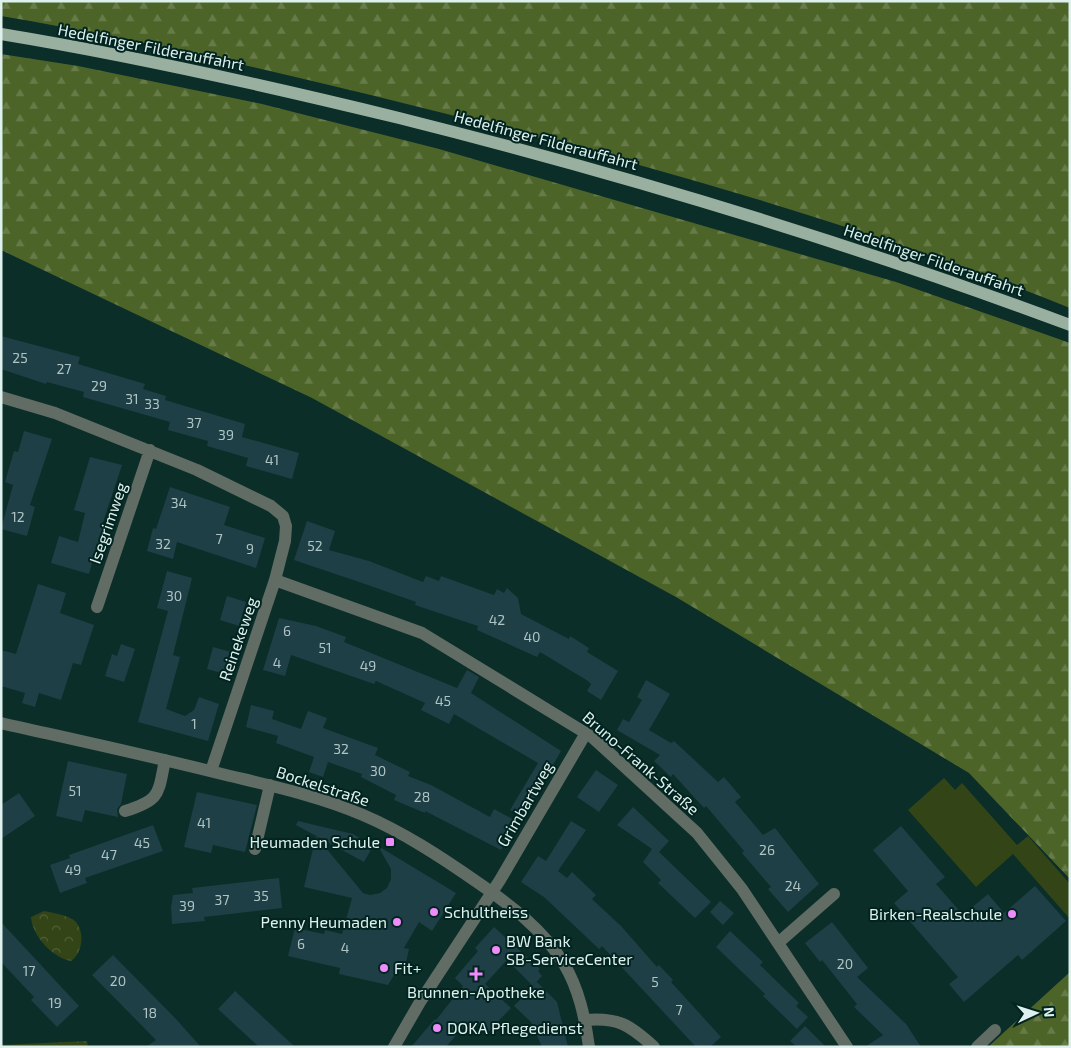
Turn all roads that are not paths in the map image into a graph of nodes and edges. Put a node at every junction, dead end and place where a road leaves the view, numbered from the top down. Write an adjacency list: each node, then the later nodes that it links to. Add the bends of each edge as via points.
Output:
1 (1, 34): 2 (main road, Hedelfinger Filderauffahrt, via 263,86 558,159 897,264)
2 (1070, 326)
3 (1, 396): 4 (street)
4 (150, 450): 5 (street, Reinekeweg, via 267,503 283,516 285,542); 6 (street, Isegrimweg)
5 (275, 580): 8 (street, Bruno-Frank-Straße, via 422,633); 10 (street, Reinekeweg)
6 (97, 607)
7 (1, 722): 9 (street, Bockelstraße)
8 (586, 733): 14 (street, Grimbartweg); 16 (street, Bruno-Frank-Straße, via 697,833 742,889)
9 (165, 760): 10 (street, Bockelstraße); 12 (street, via 154,798)
10 (211, 771): 11 (street, Bockelstraße)
11 (270, 785): 13 (street); 14 (street, Bockelstraße, via 364,815 410,838)
12 (125, 811)
13 (255, 849)
14 (492, 892): 17 (street, Bockelstraße, via 549,943 568,972); 19 (street, Grimbartweg)
15 (834, 894): 16 (street)
16 (778, 943): 22 (street, Bruno-Frank-Straße)
17 (585, 1020): 20 (street, Bockelstraße); 21 (street, via 603,1018 622,1022)
18 (996, 1030): 23 (street)
19 (394, 1047)
20 (589, 1047)
21 (654, 1047)
22 (847, 1047)
23 (977, 1047)

